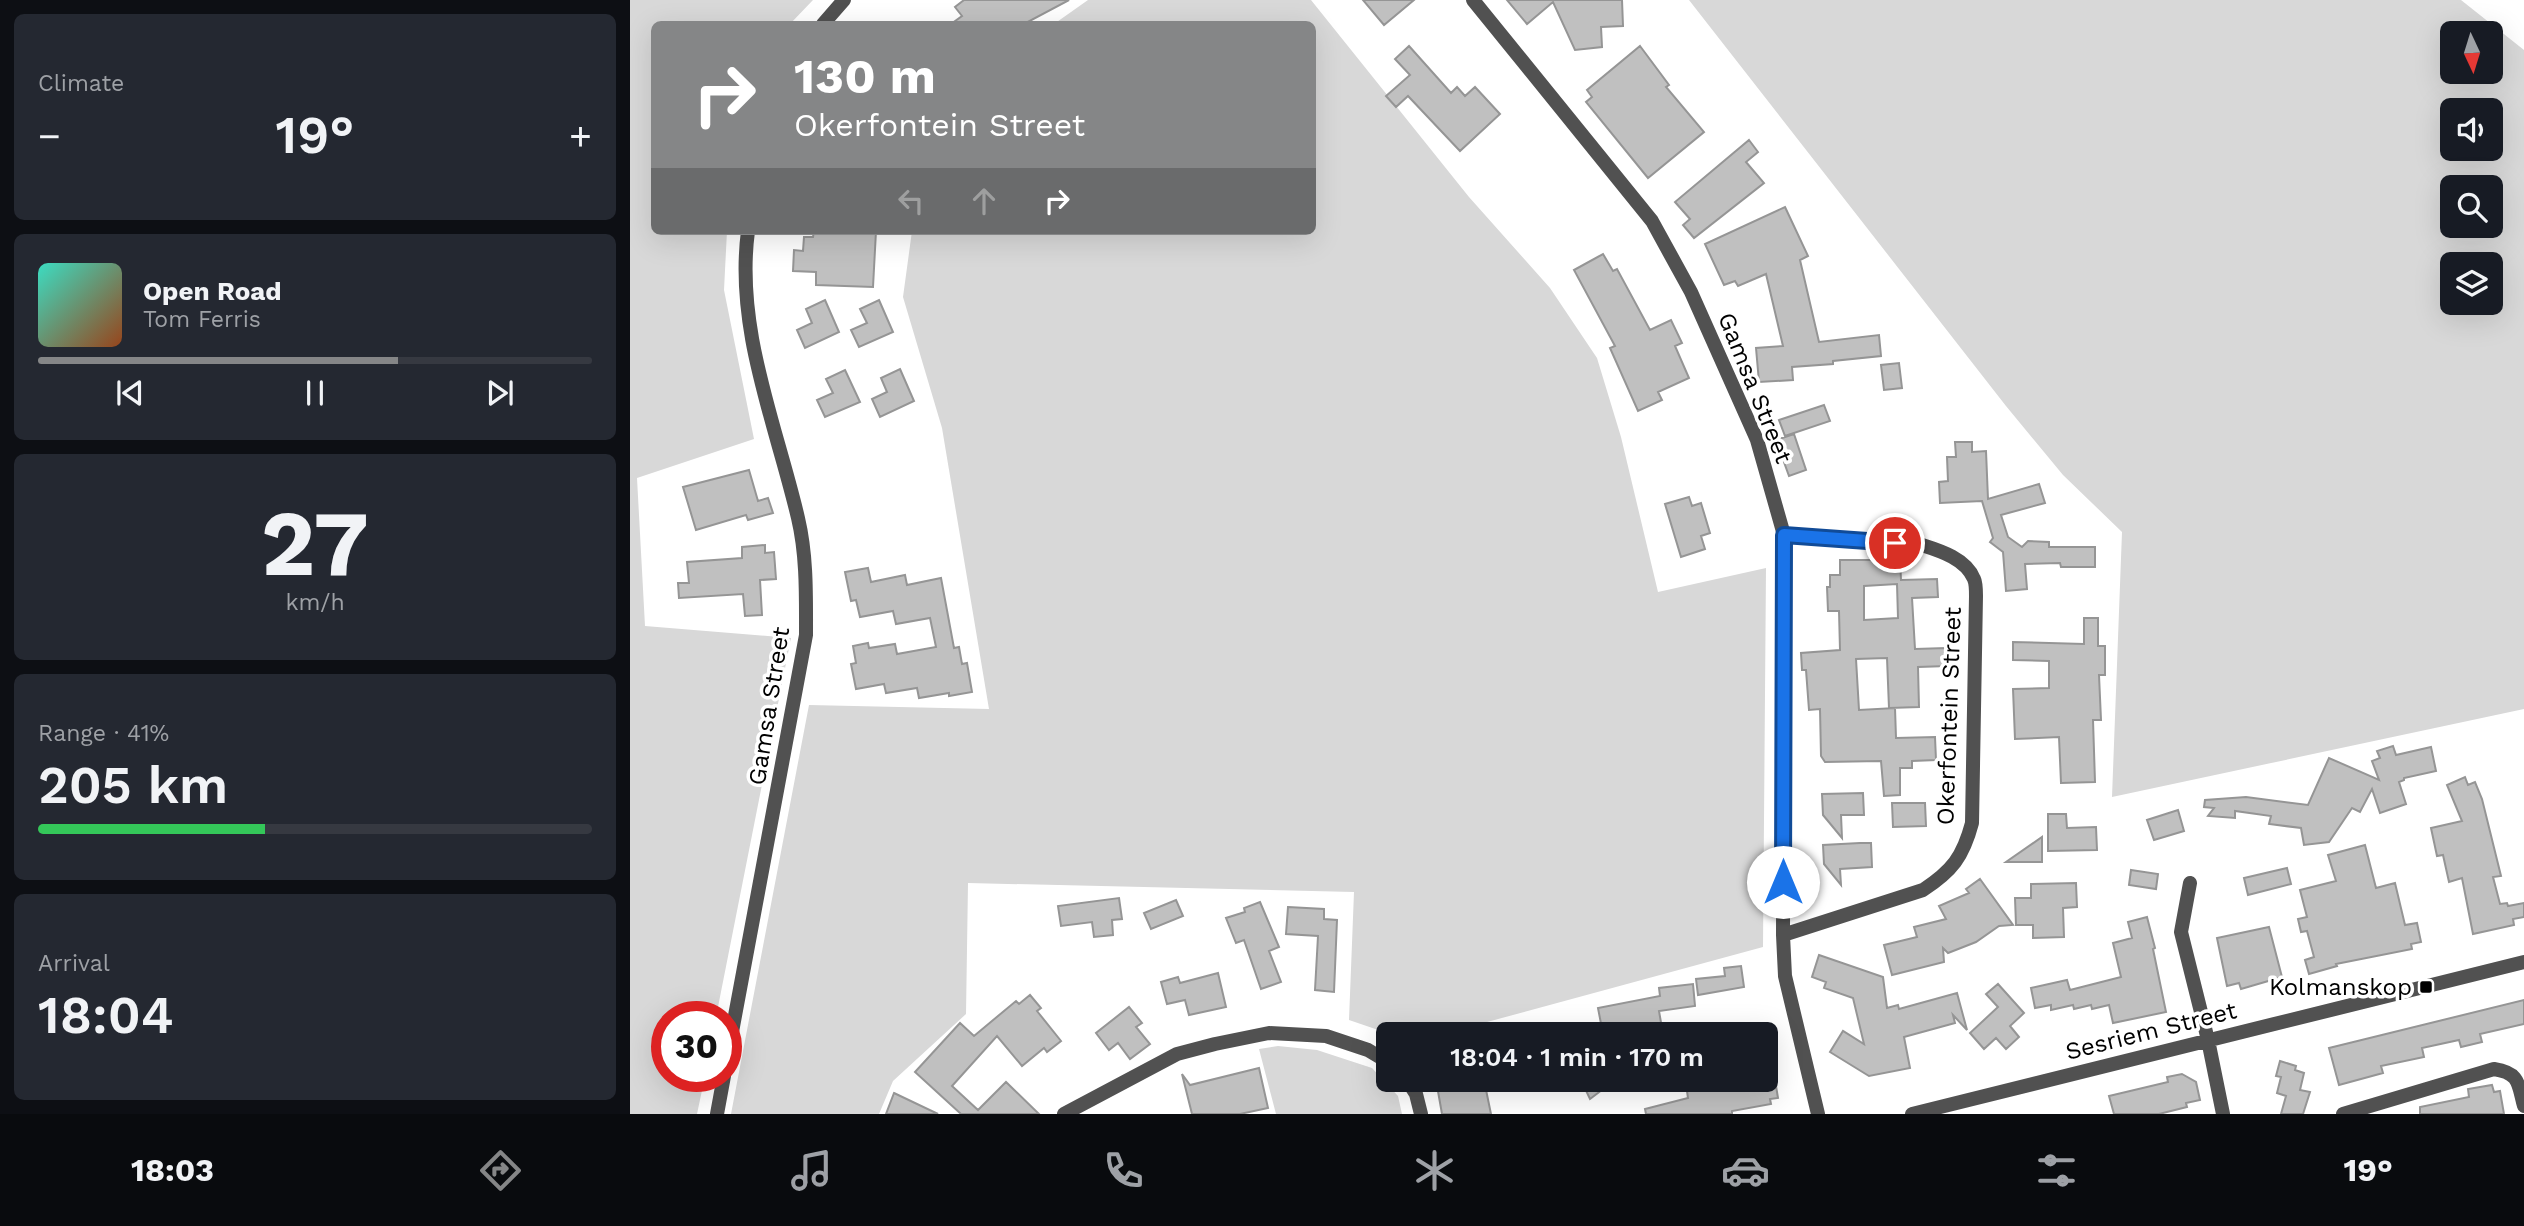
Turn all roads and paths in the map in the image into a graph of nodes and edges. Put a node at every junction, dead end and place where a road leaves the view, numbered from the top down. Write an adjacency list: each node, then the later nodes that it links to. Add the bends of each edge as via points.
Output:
1 (844, 0): 3 (street)
2 (1473, 0): 5 (street, Gamsa Street, via 1652,221 1691,292 1757,440)
3 (826, 21)
4 (748, 235): 9 (street, Gamsa Street, via 746,296 755,356 799,522 806,576 806,635)
5 (1784, 535): 7 (street, Gamsa Street); 7 (street, Okerfontein Street, via 1922,545 1962,564 1974,579 1976,596 1972,823 1956,864 1923,890)
6 (2190, 883): 10 (street, via 2181,932)
7 (1783, 935): 18 (street, Gamsa Street, via 1786,976)
8 (2524, 962): 10 (street, Sesriem Street)
9 (738, 1001)
10 (2208, 1040): 19 (street, Sesriem Street); 20 (street)
11 (1376, 1055): 16 (street, via 1326,1036 1269,1033 1177,1054)
12 (721, 1092): 15 (street)
13 (1415, 1092): 17 (street)
14 (2524, 1106): 21 (street, via 2517,1078 2494,1069)
15 (717, 1114)
16 (1064, 1114)
17 (1421, 1114)
18 (1818, 1114)
19 (1912, 1114)
20 (2223, 1114)
21 (2343, 1114)

